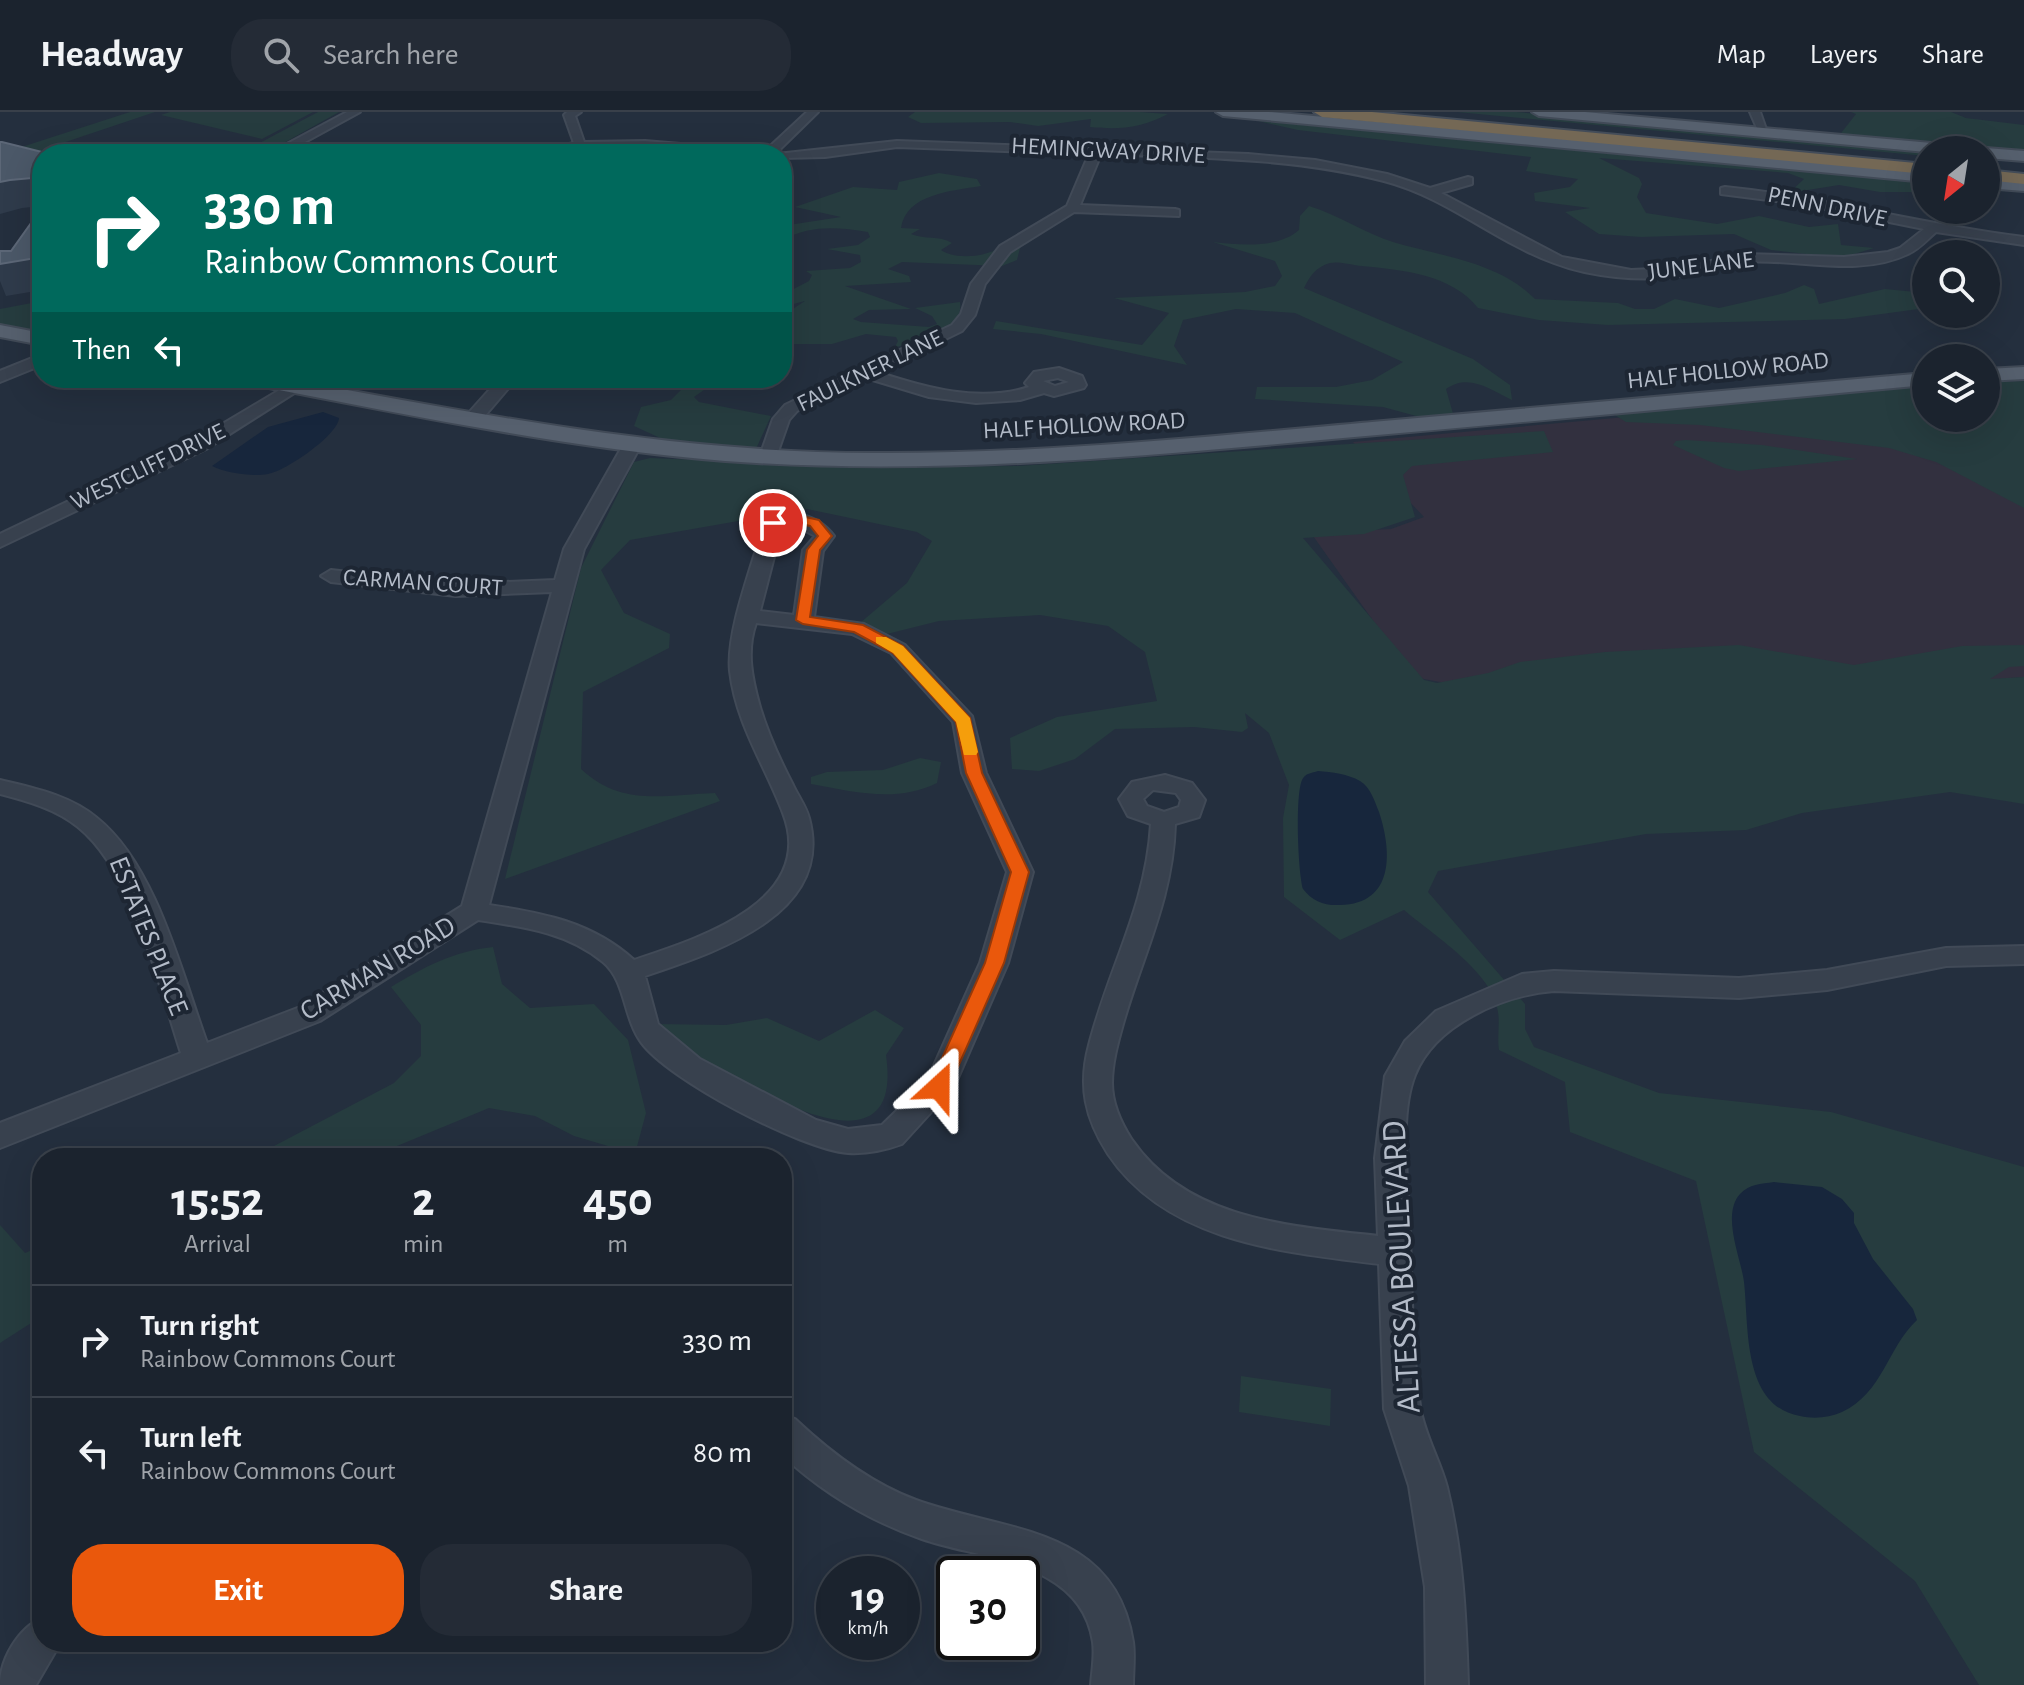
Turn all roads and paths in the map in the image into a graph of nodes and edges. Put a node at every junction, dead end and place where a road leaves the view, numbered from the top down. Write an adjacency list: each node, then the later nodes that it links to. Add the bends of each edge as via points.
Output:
1 (355, 112): 13 (street)
2 (576, 112): 12 (street, via 569,115 570,127)
3 (813, 112): 16 (street)
4 (1223, 112): 26 (main road)
5 (1322, 112): 24 (highway)
6 (1415, 112): 22 (highway)
7 (1539, 112): 10 (main road)
8 (1747, 112): 10 (street)
9 (1755, 112): 11 (street)
10 (1743, 131): 11 (main road)
11 (1764, 133): 17 (main road)
12 (579, 143): 14 (street); 15 (street)
13 (293, 144)
14 (574, 144)
15 (646, 144)
16 (778, 144)
17 (1912, 146)
18 (1096, 151): 20 (street, HEMINGWAY DRIVE, via 920,143); 33 (street, HEMINGWAY DRIVE, via 1315,164); 34 (street)
19 (2000, 154): 21 (main road)
20 (792, 155)
21 (2024, 156)
22 (1912, 158)
23 (2000, 166): 25 (highway)
24 (1912, 168)
25 (2024, 168)
26 (1912, 176)
27 (2000, 176): 28 (highway)
28 (2024, 179)
29 (1468, 181): 33 (street)
30 (2000, 184): 31 (main road)
31 (2024, 186)
32 (1725, 191): 36 (street, PENN DRIVE)
33 (1430, 192): 36 (street, JUNE LANE, via 1558,260 1631,274 1677,272 1745,258 1871,259 1905,251)
34 (1072, 208): 35 (street); 41 (street, FAULKNER LANE, via 1005,249 978,284 968,315 957,328)
35 (1175, 213)
36 (1932, 229): 37 (street, PENN DRIVE)
37 (2024, 241)
38 (0, 331): 39 (main road)
39 (32, 337)
40 (32, 363): 44 (street)
41 (866, 373): 49 (street, via 908,388 961,397); 52 (street, FAULKNER LANE, via 791,408 774,435)
42 (2024, 373): 43 (main road)
43 (2000, 374)
44 (0, 377)
45 (1912, 380): 52 (main road, HALF HOLLOW ROAD, via 1196,445 941,459)
46 (291, 388): 53 (street, WESTCLIFF DRIVE, via 200,445)
47 (298, 388): 50 (main road, HALF HOLLOW ROAD)
48 (500, 388): 50 (street)
49 (1040, 389)
50 (471, 421): 51 (main road, HALF HOLLOW ROAD)
51 (632, 445): 52 (main road, HALF HOLLOW ROAD); 55 (street, CARMAN ROAD, via 574,549)
52 (769, 456)
53 (0, 541)
54 (331, 576): 55 (street, CARMAN COURT, via 456,590)
55 (564, 586): 60 (street, CARMAN ROAD)
56 (749, 616): 57 (street); 57 (street, via 773,523 787,517 815,523 825,536 813,550); 62 (street, via 739,667 755,730 797,818 802,857 785,894 756,918 716,941)
57 (803, 620): 62 (street, via 857,628 898,649 947,701 964,721 974,773 1020,872 994,963 939,1087 891,1136 846,1141 800,1124 688,1067 654,1040 635,1009)
58 (0, 787): 63 (street, ESTATES PLACE, via 48,800 91,824 115,850)
59 (1163, 820): 65 (street, via 1158,878 1108,1024 1097,1075 1100,1109 1119,1148 1149,1181 1191,1209 1234,1228)
60 (474, 911): 62 (street, via 574,929 607,947); 63 (street, CARMAN ROAD, via 310,1014)
61 (2024, 955): 65 (street, ALTESSA BOULEVARD, via 1946,957 1827,980 1739,988 1568,982 1522,984 1488,997 1428,1033 1400,1076 1391,1158)
62 (630, 971)
63 (197, 1057): 64 (street, CARMAN ROAD)
64 (0, 1136)
65 (1396, 1252): 70 (street, ALTESSA BOULEVARD, via 1402,1409 1428,1486 1445,1587)
66 (792, 1441): 69 (street, via 886,1506 1068,1565 1096,1595 1113,1641)
67 (33, 1652): 68 (street)
68 (13, 1685)
69 (1112, 1685)
70 (1447, 1685)

